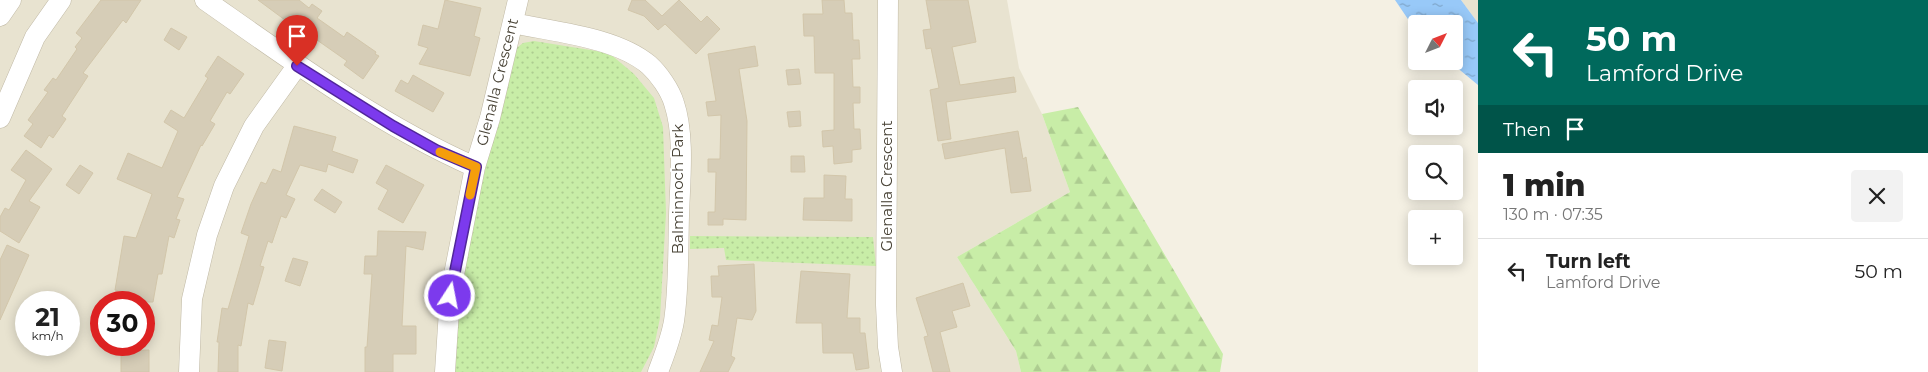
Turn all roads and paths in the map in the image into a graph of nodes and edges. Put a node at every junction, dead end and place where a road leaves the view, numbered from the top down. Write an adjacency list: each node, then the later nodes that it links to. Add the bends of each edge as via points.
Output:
1 (11, 0): 6 (street)
2 (61, 0): 9 (street, via 35,37)
3 (205, 0): 8 (street)
4 (518, 0): 7 (street, Glenalla Crescent)
5 (888, 0): 14 (street, Glenalla Crescent, via 886,305)
6 (0, 16)
7 (513, 23): 10 (street, Glenalla Crescent); 13 (street, Balminnoch Park, via 627,50 649,66 674,101 680,162 674,321)
8 (297, 66): 10 (street, via 393,126); 11 (street, via 254,126 221,194 207,235 192,299)
9 (0, 118)
10 (476, 167): 12 (street, Glenalla Crescent, via 450,296)
11 (189, 372)
12 (444, 372)
13 (658, 372)
14 (892, 372)

